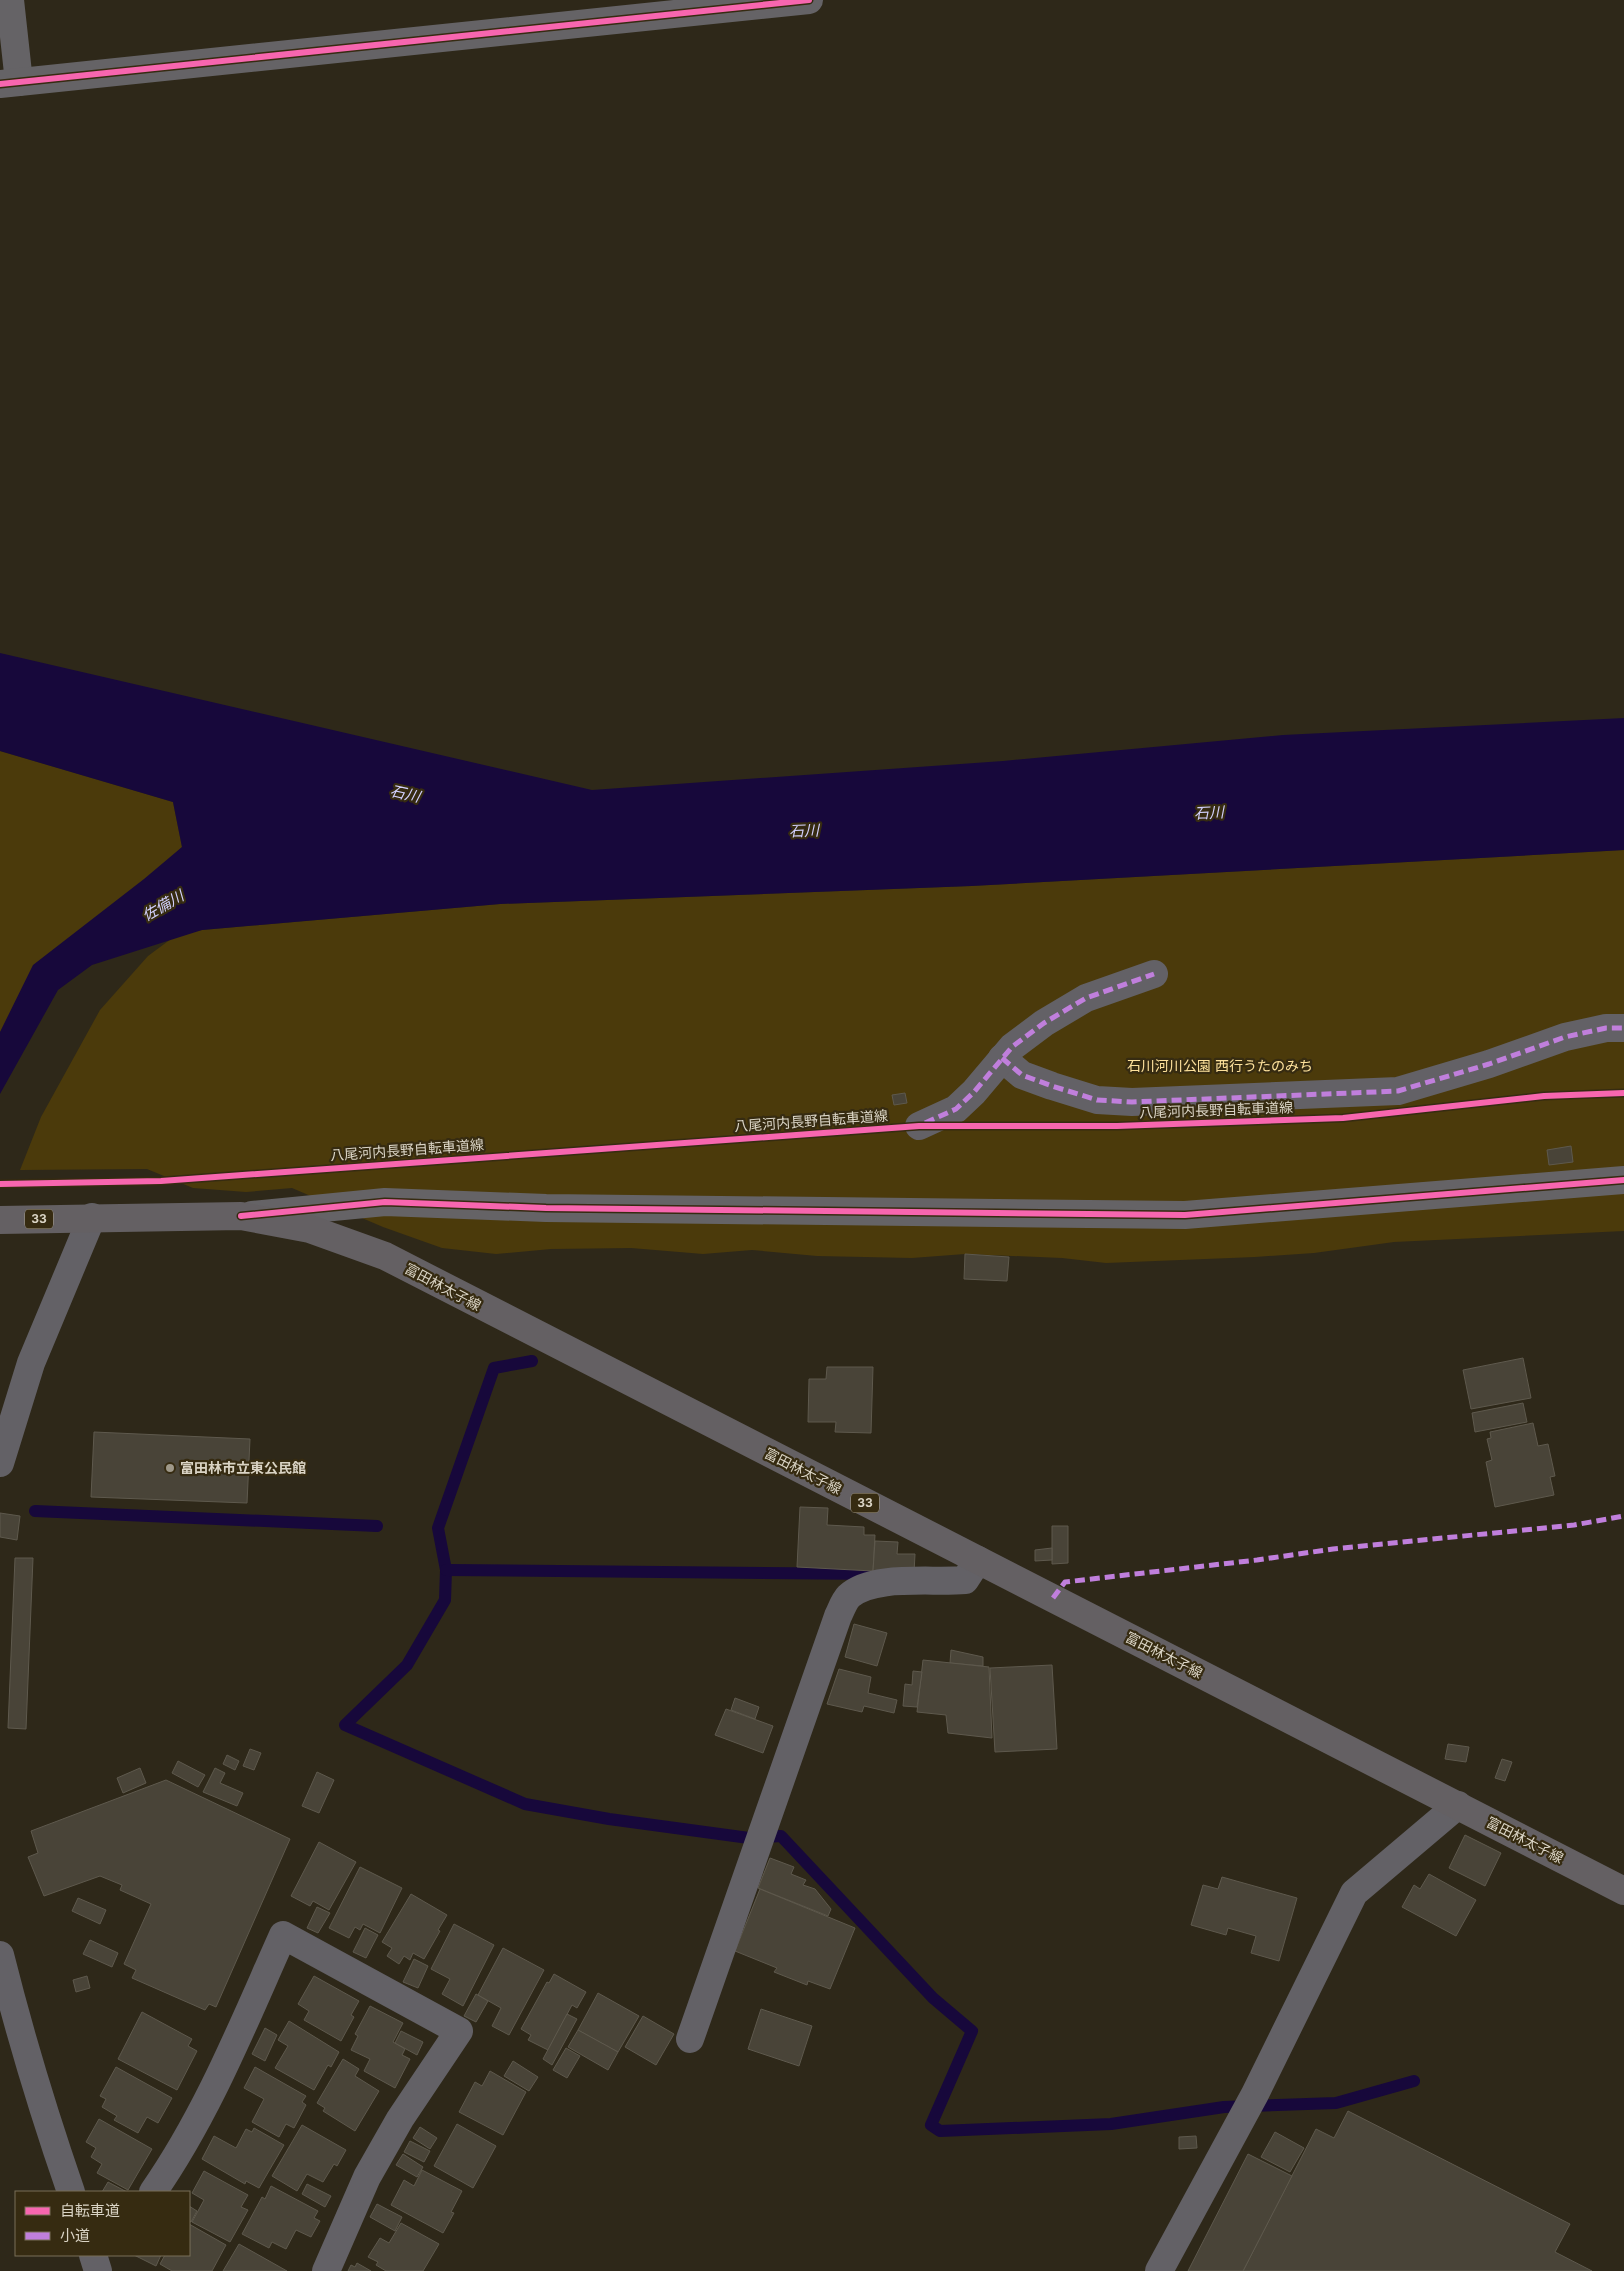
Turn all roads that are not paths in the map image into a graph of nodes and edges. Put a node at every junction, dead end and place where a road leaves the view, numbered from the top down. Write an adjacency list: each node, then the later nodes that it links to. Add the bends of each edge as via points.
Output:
1 (10, 0): 3 (street)
2 (809, 0): 3 (street)
3 (10, 83)
4 (1154, 974): 6 (street, via 1086,998 1044,1023)
5 (1624, 1028): 6 (street, via 1565,1036 1398,1092 1132,1102 1097,1100 1022,1074)
6 (1002, 1058): 7 (street, via 956,1109)
7 (919, 1126)
8 (1624, 1180): 9 (street, via 1185,1216 566,1208 385,1202)
9 (241, 1216): 10 (main road, 富田林太子線 / 33); 13 (main road, 富田林太子線 / 33, via 310,1229 384,1256)
10 (85, 1218): 11 (main road, 富田林太子線 / 33); 12 (street, via 31,1363)
11 (0, 1220)
12 (0, 1463)
13 (978, 1560): 14 (main road, 富田林太子線 / 33); 17 (street, via 965,1580 877,1582 847,1597)
14 (1458, 1805): 15 (main road, 富田林太子線 / 33); 23 (street, via 1354,1893 1255,2094)
15 (1624, 1890)
16 (0, 1955): 18 (street, via 17,2025)
17 (690, 2039)
18 (71, 2191)
19 (154, 2191): 22 (street, via 177,2158 197,2120 283,1935 459,2032 400,2119 367,2177)
20 (93, 2256): 21 (street)
21 (98, 2271)
22 (326, 2271)
23 (1160, 2271)

